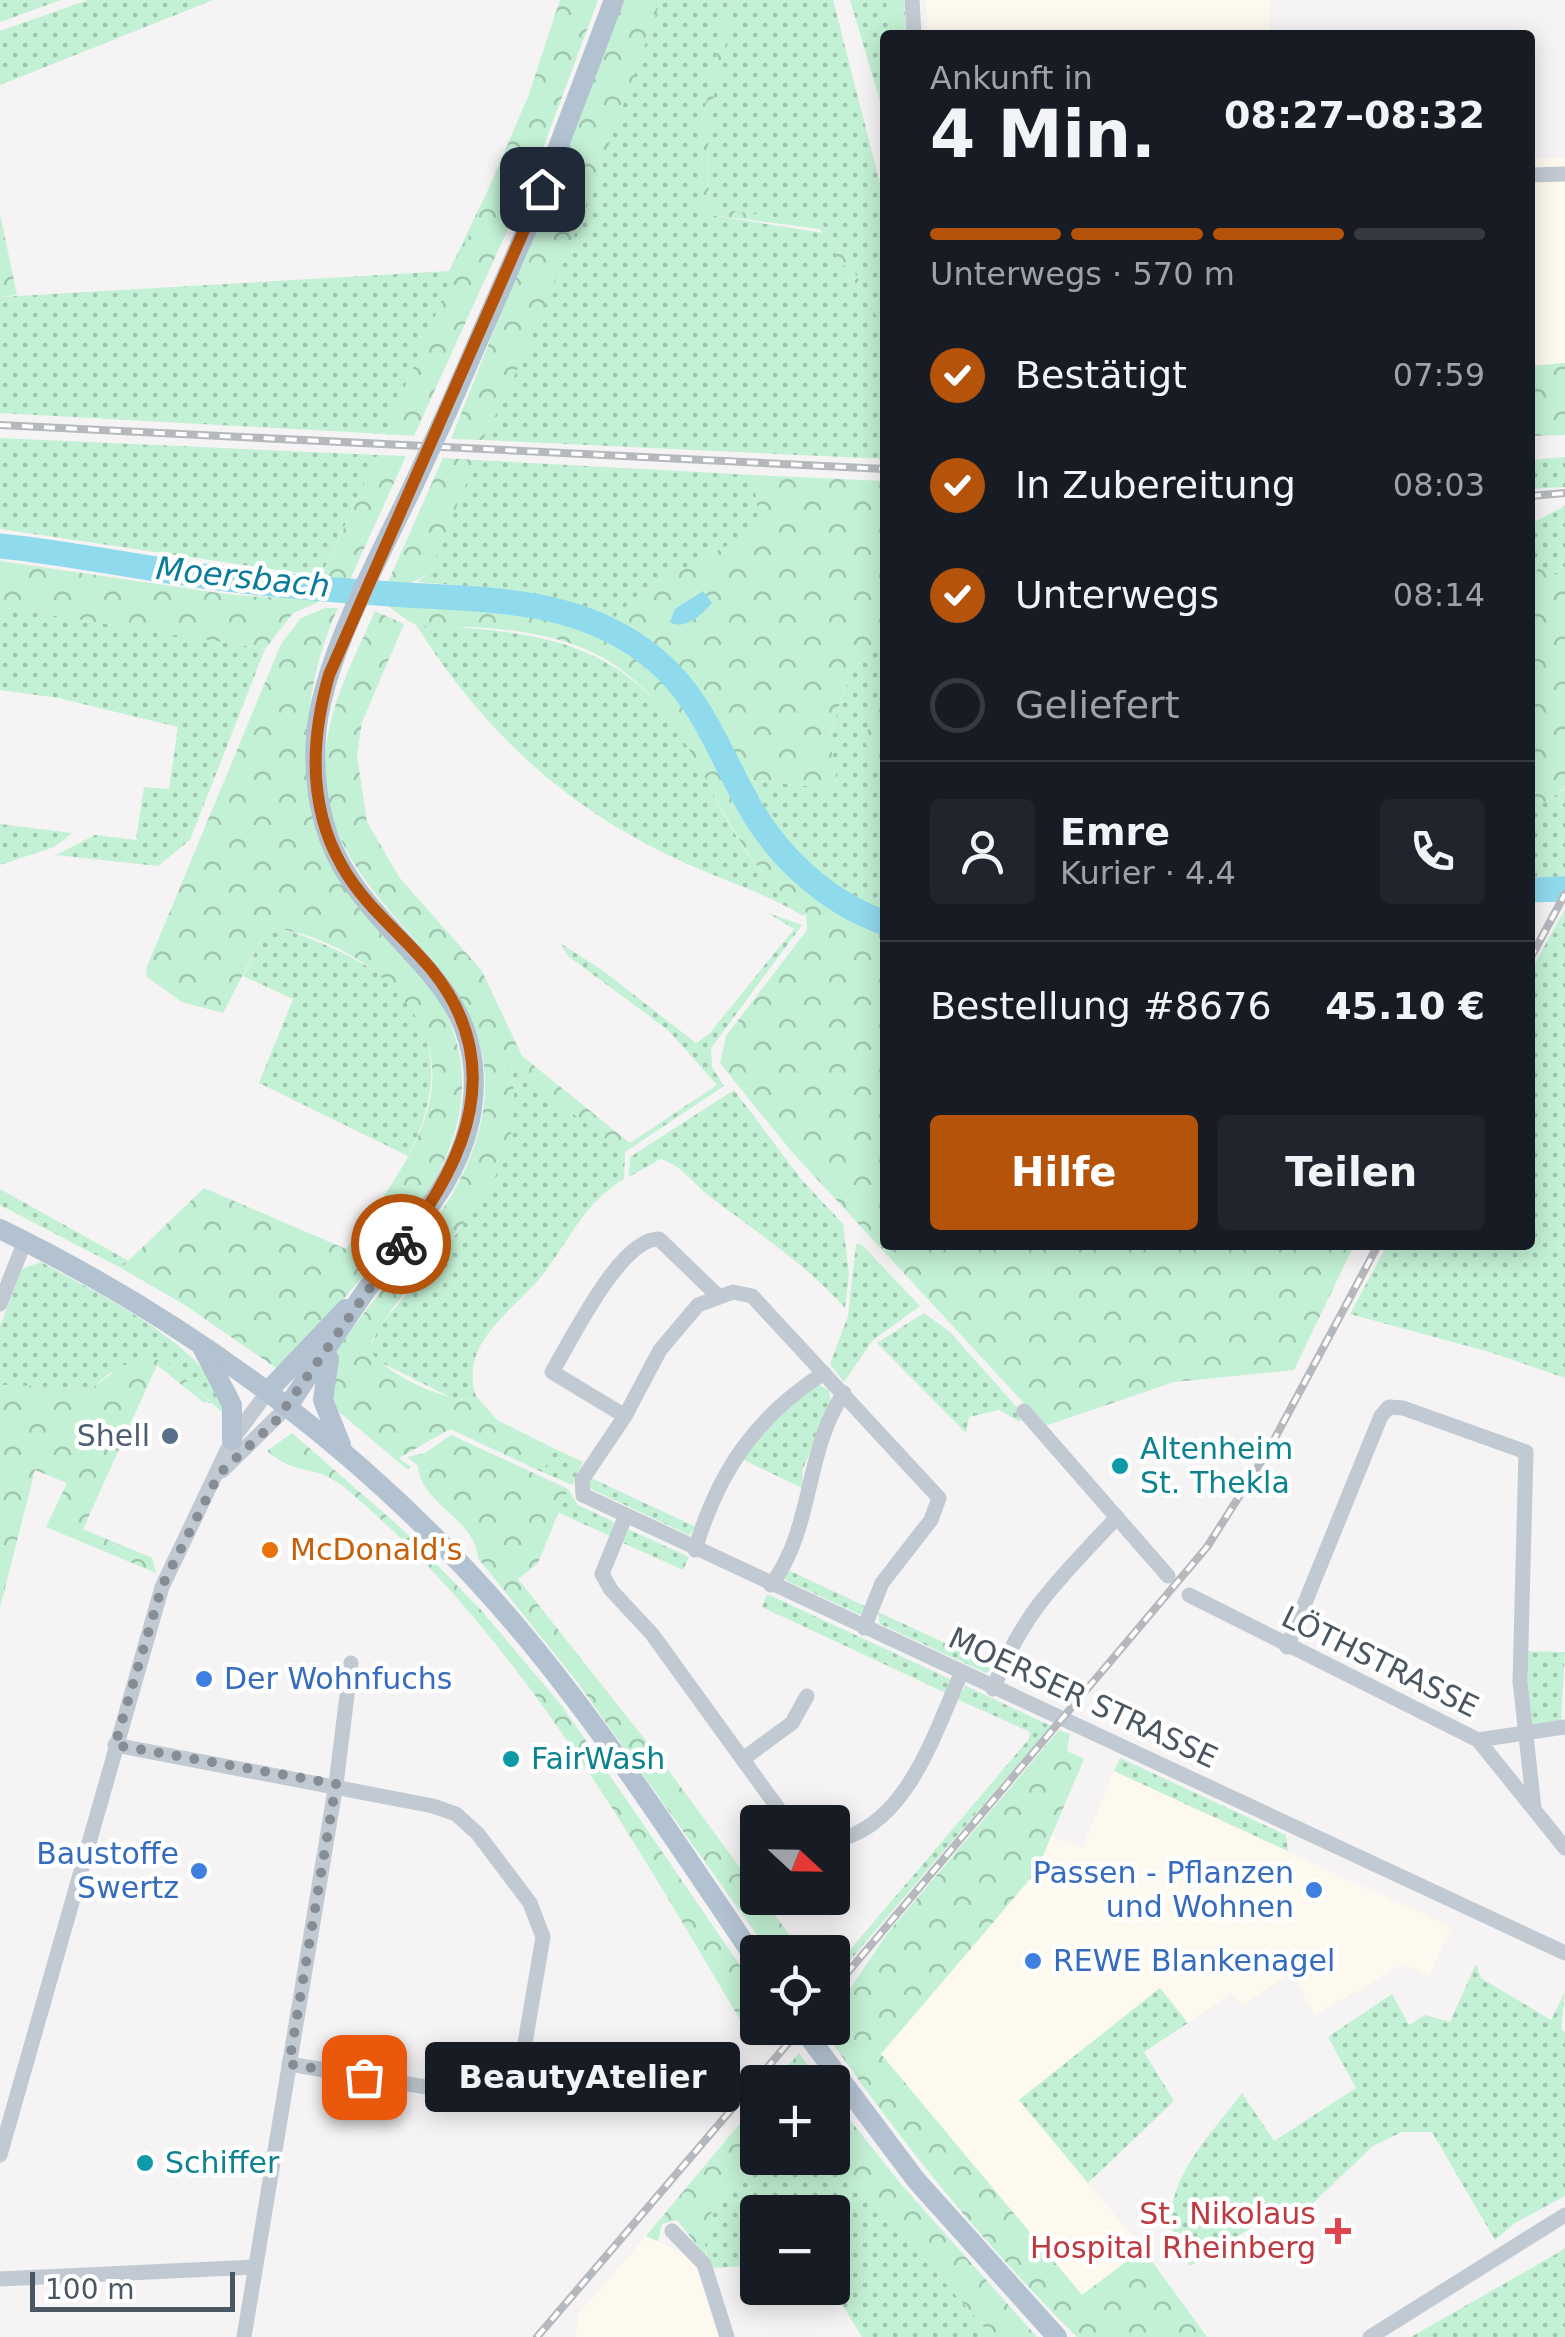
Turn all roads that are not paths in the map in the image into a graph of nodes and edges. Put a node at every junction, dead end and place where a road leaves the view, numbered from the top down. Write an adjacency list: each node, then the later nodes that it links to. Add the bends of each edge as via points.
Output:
1 (614, 0): 8 (main road, bridge, via 529,224 318,712 315,763 325,827 357,889 452,1001 468,1046 473,1093 464,1142 442,1191)
2 (912, 0): 3 (street)
3 (914, 30)
4 (1565, 174): 5 (street)
5 (1535, 175)
6 (0, 1228): 7 (main road)
7 (25, 1241): 10 (street); 12 (main road)
8 (369, 1286): 11 (main road); 14 (main road)
9 (717, 1296): 13 (street, via 752,1296); 18 (street, via 698,1305 660,1350); 18 (street, via 659,1239 634,1249 617,1268 552,1372)
10 (0, 1304)
11 (335, 1341): 16 (main road); 20 (main road, via 323,1400)
12 (201, 1345): 14 (main road); 19 (main road, via 232,1405)
13 (824, 1373): 15 (street); 24 (street, via 783,1399 749,1434)
14 (269, 1390): 16 (main road); 19 (street)
15 (844, 1393): 26 (street, via 822,1440 800,1528); 28 (street, via 939,1498 931,1520 882,1583)
16 (288, 1406): 20 (main road); 21 (street)
17 (1024, 1411): 23 (street)
18 (624, 1416): 22 (street, MOERSER STRASSE, via 579,1491)
19 (232, 1440): 21 (street)
20 (344, 1452): 44 (main road, via 529,1641)
21 (219, 1474): 37 (street, via 162,1586)
22 (625, 1516): 24 (street, MOERSER STRASSE); 38 (street, via 602,1574)
23 (1117, 1517): 25 (street); 32 (street, via 1048,1588 1016,1633)
24 (694, 1550): 26 (street, MOERSER STRASSE)
25 (1168, 1576)
26 (771, 1585): 28 (street, MOERSER STRASSE)
27 (1189, 1594): 29 (street, LÖTHSTRASSE)
28 (864, 1628): 31 (street, MOERSER STRASSE)
29 (1287, 1647): 35 (street, via 1381,1416 1389,1407 1403,1408 1526,1452 1519,1605); 36 (street, LÖTHSTRASSE)
30 (351, 1663): 39 (street)
31 (961, 1674): 32 (street, MOERSER STRASSE); 42 (street, via 902,1793)
32 (993, 1689): 45 (street, MOERSER STRASSE)
33 (807, 1696): 38 (street, via 792,1723)
34 (1565, 1727): 35 (street)
35 (1526, 1731): 36 (street); 41 (street)
36 (1478, 1740): 41 (street, LÖTHSTRASSE)
37 (115, 1745): 39 (street); 48 (street)
38 (743, 1760): 40 (street)
39 (336, 1784): 47 (street); 47 (street, via 456,1814 530,1903 544,1937 515,2102)
40 (776, 1805)
41 (1534, 1808): 43 (street, LÖTHSTRASSE)
42 (850, 1834)
43 (1565, 1848)
44 (740, 1936)
45 (1565, 1953)
46 (814, 2045): 55 (main road, via 953,2224)
47 (289, 2064): 51 (street)
48 (0, 2155)
49 (1565, 2215): 56 (street)
50 (672, 2231): 54 (street, via 704,2264)
51 (255, 2267): 52 (street); 53 (street)
52 (0, 2279)
53 (244, 2337)
54 (727, 2337)
55 (1057, 2337)
56 (1370, 2337)

